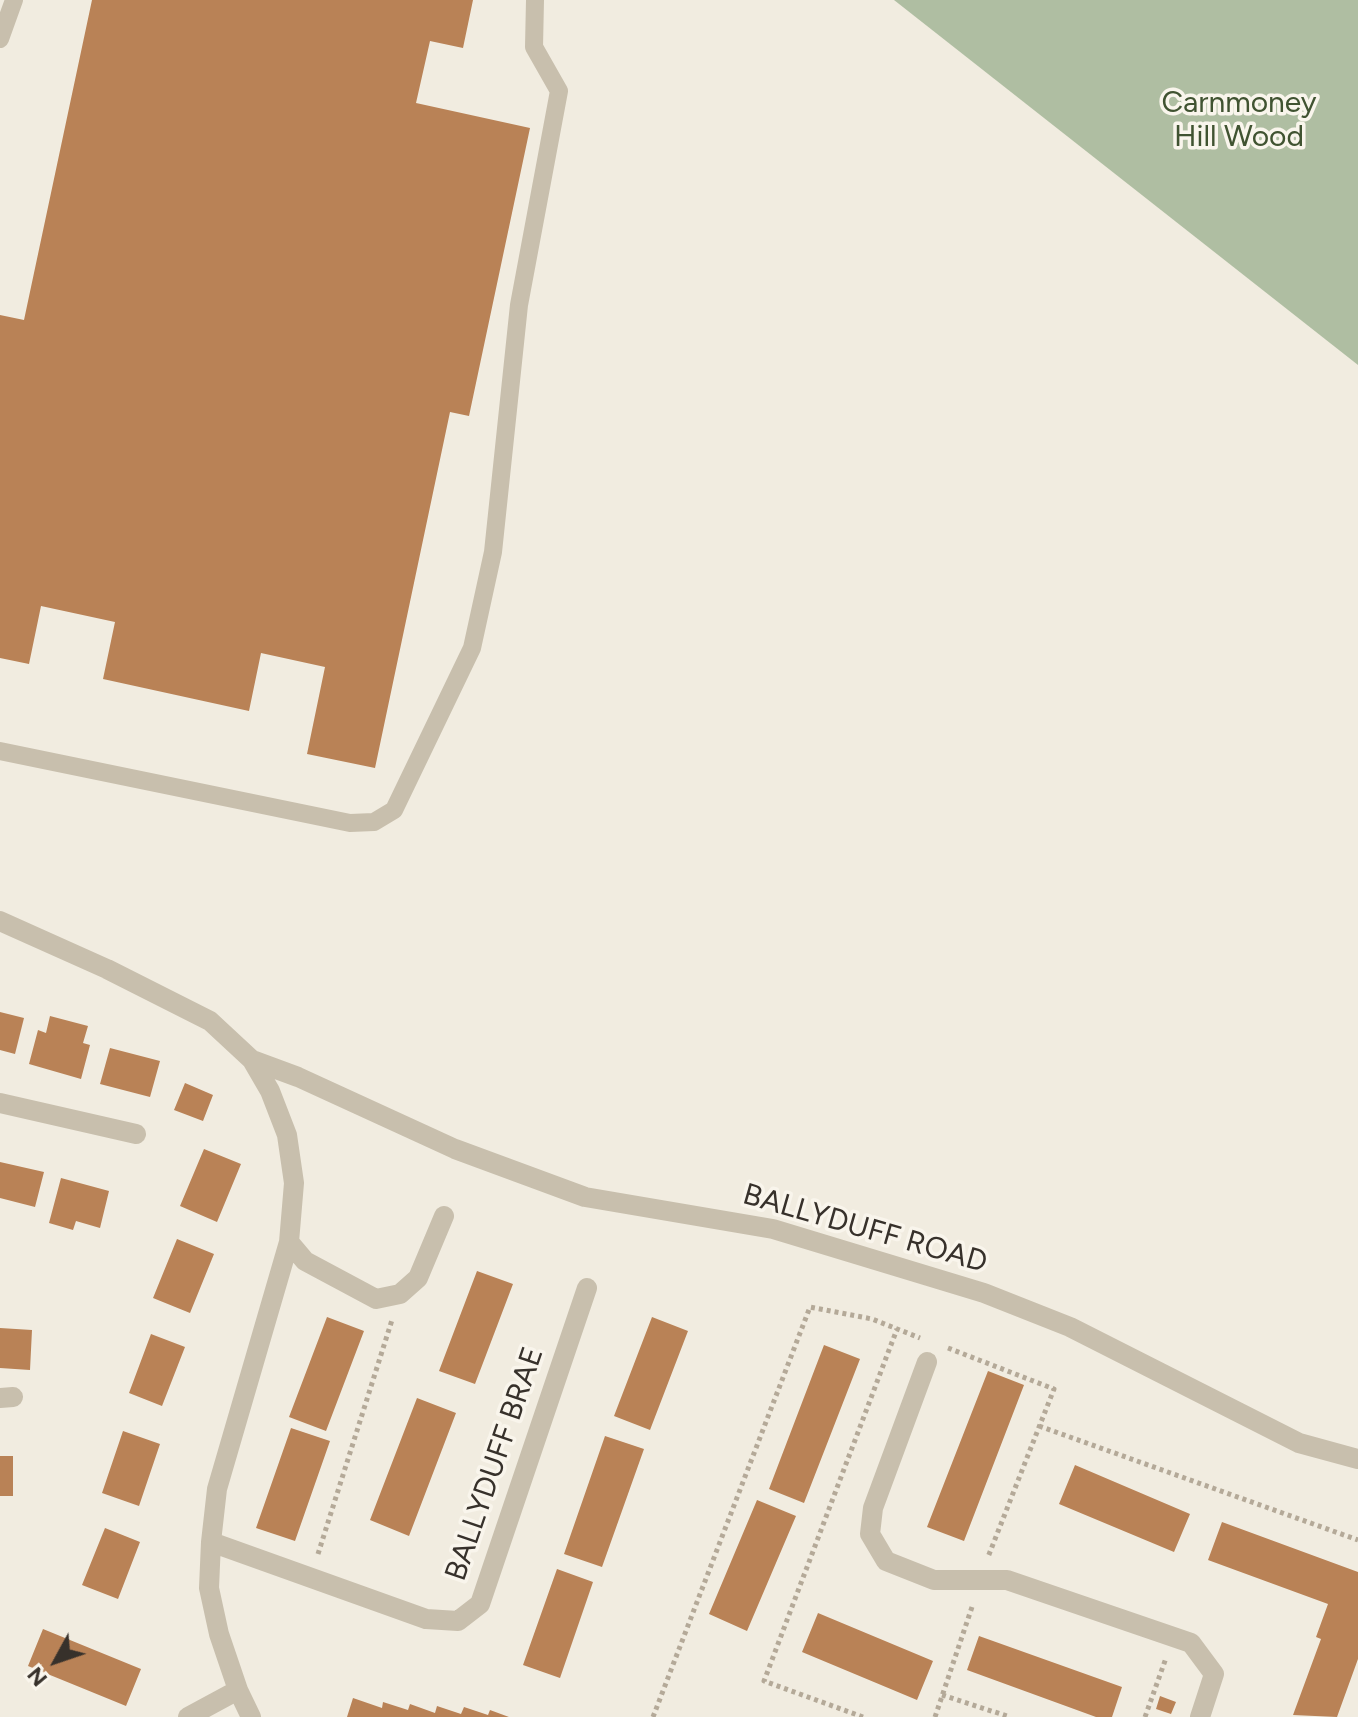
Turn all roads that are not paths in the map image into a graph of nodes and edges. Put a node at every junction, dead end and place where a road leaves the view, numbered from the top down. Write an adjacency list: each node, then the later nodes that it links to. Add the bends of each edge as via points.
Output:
1 (14, 0): 3 (lane)
2 (535, 0): 4 (lane, via 534,47 559,91 519,305 493,552 472,648 394,810 374,822 350,823)
3 (0, 39)
4 (0, 751)
5 (0, 921): 6 (street, via 210,1021)
6 (252, 1060): 10 (street, via 287,1135 294,1183); 13 (street, BALLYDUFF ROAD, via 455,1149 585,1197 773,1229 984,1293 1070,1327 1299,1443)
7 (0, 1103): 8 (street)
8 (136, 1134)
9 (444, 1216): 10 (street, via 418,1278 400,1294 376,1299 305,1261)
10 (289, 1242): 14 (street, via 217,1489)
11 (587, 1288): 14 (street, BALLYDUFF BRAE, via 480,1604 458,1621 426,1619)
12 (931, 1353): 18 (street, via 873,1508 870,1534 886,1561 934,1580 1007,1580 1191,1643 1214,1674)
13 (1358, 1459)
14 (211, 1542): 15 (street, via 209,1588)
15 (238, 1690): 16 (street); 17 (street)
16 (188, 1717)
17 (251, 1717)
18 (1200, 1717)

